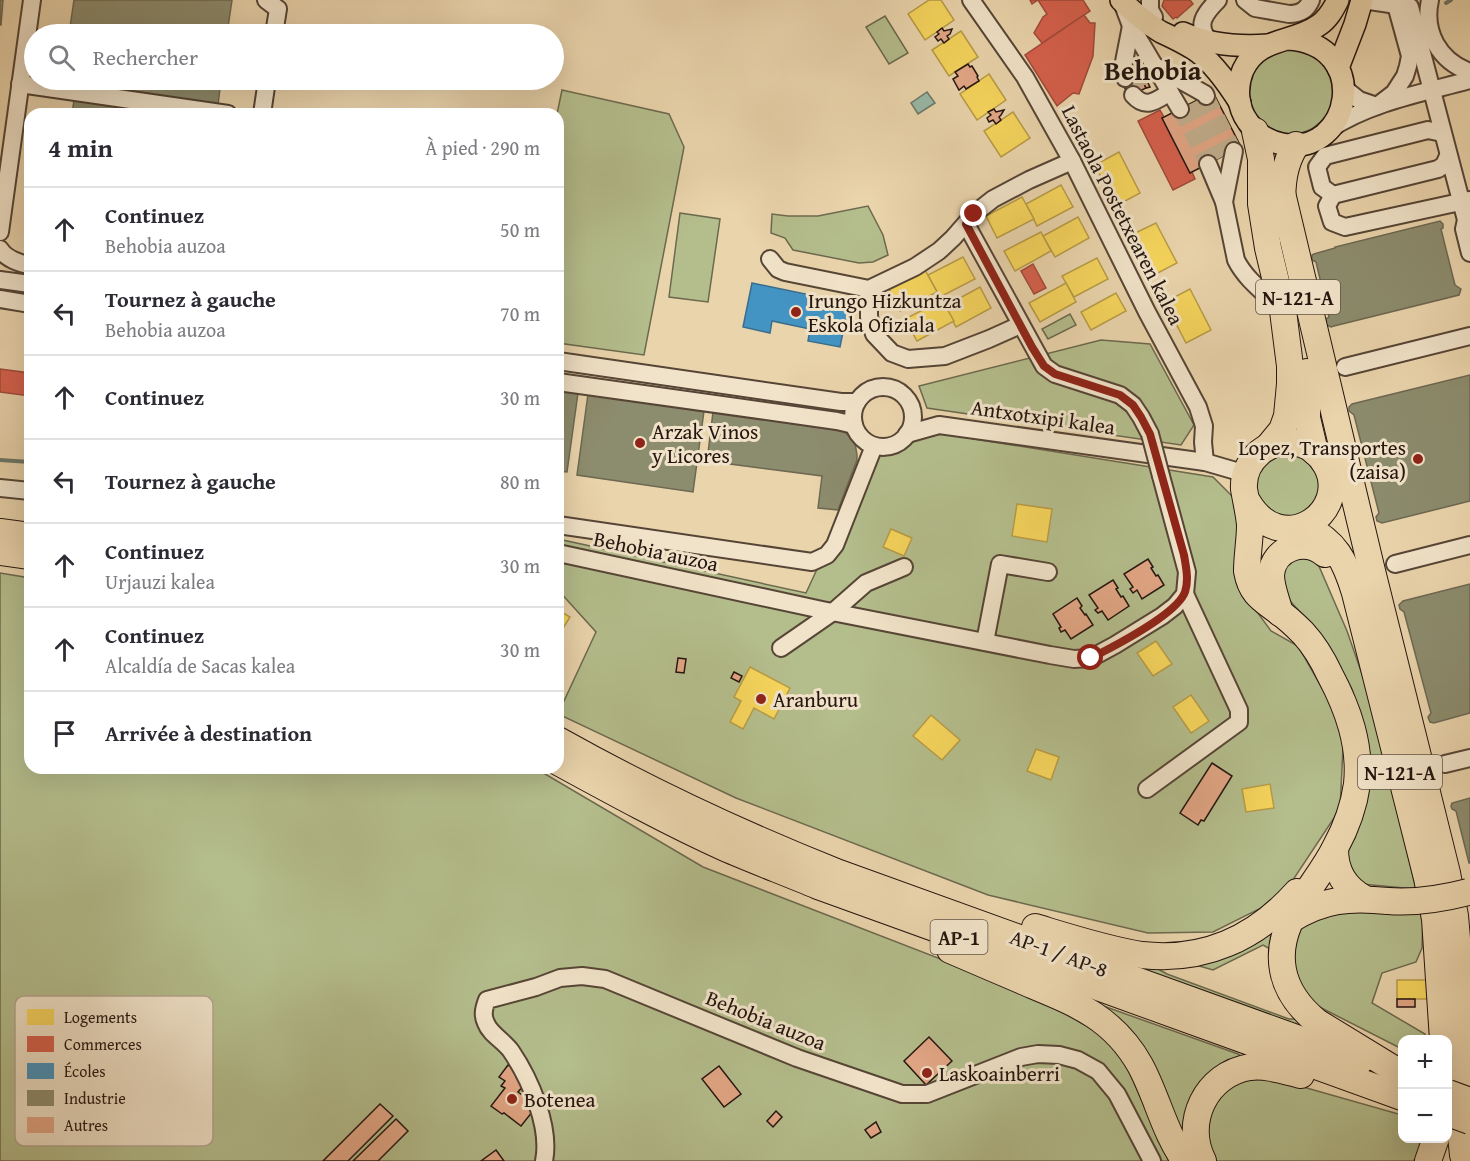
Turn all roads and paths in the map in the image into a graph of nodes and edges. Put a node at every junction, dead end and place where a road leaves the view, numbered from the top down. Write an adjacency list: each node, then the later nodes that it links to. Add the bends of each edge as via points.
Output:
1 (32, 0): 15 (street)
2 (266, 0): 16 (street, via 278,9)
3 (971, 0): 43 (street, Lastaola Postetxearen kalea, via 1025,77)
4 (1121, 0): 17 (street); 34 (main road, via 1150,25 1201,54)
5 (1133, 0): 14 (main road)
6 (1218, 0): 19 (street, via 1203,18 1203,30)
7 (1233, 0): 12 (street, via 1242,6)
8 (1311, 0): 12 (street, via 1304,10 1294,14)
9 (1338, 0): 18 (main road, via 1321,24)
10 (1363, 0): 13 (street); 25 (main road)
11 (1428, 0): 13 (street); 23 (street, via 1429,27 1436,45 1448,60)
12 (1250, 4)
13 (1402, 6): 31 (street); 35 (street, via 1408,66 1394,93)
14 (1152, 9): 19 (main road, via 1187,35)
15 (29, 24)
16 (276, 24)
17 (1131, 26): 22 (street); 24 (street, via 1125,56)
18 (1288, 39): 20 (main road); 25 (main road, via 1318,46 1333,60)
19 (1211, 42): 20 (main road)
20 (1268, 45): 34 (main road, via 1244,69 1239,85)
21 (24, 56): 27 (street)
22 (1154, 65): 33 (street); 33 (street, via 1205,94 1193,102)
23 (1470, 72)
24 (1129, 75)
25 (1341, 78): 35 (street, via 1359,100); 39 (main road, via 1341,110)
26 (1470, 80): 31 (street)
27 (20, 84): 28 (street); 50 (street)
28 (24, 85)
29 (62, 90): 36 (street)
30 (266, 90): 37 (street)
31 (1431, 91): 35 (street); 40 (street)
32 (1138, 92): 33 (street, via 1156,99)
33 (1165, 95)
34 (1240, 103): 38 (main road)
35 (1377, 106): 39 (street)
36 (186, 108)
37 (263, 108)
38 (1255, 130): 41 (main road, via 1274,142); 60 (highway, N-121-A, via 1261,159 1261,204)
39 (1328, 130): 41 (main road, via 1314,140)
40 (1442, 133): 42 (street); 45 (street, via 1428,130 1325,156 1317,167 1322,187)
41 (1296, 145): 44 (highway, N-121-A, via 1285,167)
42 (1448, 156): 45 (street, via 1438,169); 46 (street)
43 (1072, 161): 49 (street, via 993,199); 74 (street, Lastaola Postetxearen kalea, via 1201,413)
44 (1282, 193): 73 (highway, N-121-A, via 1286,249 1305,339 1307,418); 88 (highway, N-121-A)
45 (1333, 195): 46 (street, via 1327,206 1332,222 1345,227)
46 (1465, 200): 48 (street)
47 (1224, 202): 47 (street, via 1221,157); 60 (street, via 1236,260 1252,283)
48 (1468, 222): 52 (street, via 1464,229)
49 (966, 224): 57 (street, via 939,251); 61 (street)
50 (0, 232)
51 (0, 249): 54 (street)
52 (1470, 253)
53 (770, 259): 57 (street, via 785,272)
54 (24, 264)
55 (0, 280): 56 (street)
56 (24, 283)
57 (869, 289): 61 (street, via 869,317 874,334 892,353 908,359 945,356)
58 (0, 299): 59 (street)
59 (24, 303)
60 (1282, 310): 72 (highway, N-121-A, via 1290,366 1287,416 1282,430)
61 (1020, 325): 90 (street, bridge, via 1044,366 1055,374 1120,395 1141,417 1150,434 1187,572)
62 (1470, 336): 64 (street)
63 (564, 362): 66 (street)
64 (1345, 367)
65 (564, 383): 68 (street)
66 (857, 402): 67 (street, via 880,387 898,391); 68 (street)
67 (911, 406): 69 (street, Antxotxipi kalea); 70 (street, via 912,425)
68 (854, 425): 71 (street, via 858,434)
69 (939, 425): 70 (street, Antxotxipi kalea); 74 (street, Antxotxipi kalea)
70 (907, 435): 71 (street, via 887,447)
71 (874, 446): 79 (street, via 836,545 812,562)
72 (1268, 447): 73 (highway, via 1298,443); 76 (highway, N-121-A, via 1250,464)
73 (1315, 452): 77 (highway, N-121-A, via 1328,469)
74 (1205, 462): 76 (street, Antxotxipi kalea, via 1236,471)
75 (0, 489): 78 (street)
76 (1246, 489): 80 (highway, N-121-A, via 1253,512 1262,520 1272,526); 92 (highway, via 1250,525 1248,578 1260,598)
77 (1331, 490): 80 (highway, via 1323,511 1314,520); 88 (highway, N-121-A, via 1338,508)
78 (24, 491)
79 (564, 526)
80 (1294, 527): 92 (highway, via 1273,537 1260,562 1265,586); 93 (highway, N-121-A, via 1315,531 1342,559)
81 (0, 532): 82 (highway)
82 (24, 535)
83 (1470, 544): 88 (street)
84 (0, 552): 85 (highway)
85 (24, 555)
86 (564, 555): 91 (street, Behobia auzoa)
87 (904, 567): 91 (street, via 866,583)
88 (1384, 567): 121 (highway, N-121-A, via 1455,916 1465,1029 1461,1136)
89 (1048, 572): 94 (street, via 1000,564)
90 (1185, 594): 94 (street, Behobia auzoa, via 1162,616 1091,658 1074,659); 100 (street, via 1239,710 1239,722)
91 (833, 612): 94 (street, Behobia auzoa); 95 (street)
92 (1280, 613): 93 (highway, via 1271,579 1273,565 1293,546 1314,547 1330,561 1350,610); 101 (highway, via 1304,634 1324,662 1354,735 1357,784 1351,812)
93 (1367, 638): 106 (highway, N-121-A, via 1435,919)
94 (985, 642)
95 (781, 648)
96 (564, 743): 102 (highway, AP-1 / AP-8 / AP-1)
97 (1470, 758): 98 (street)
98 (1445, 764)
99 (564, 765): 102 (highway, AP-1 / AP-8 / AP-1, via 724,848)
100 (1147, 789)
101 (1337, 843): 102 (highway, via 1285,906 1257,928 1225,945 1174,956 1102,946 872,876); 104 (highway, via 1336,865 1342,879 1352,891); 105 (highway)
102 (829, 879): 108 (highway, AP-1 / AP-8 / AP-1); 109 (highway, AP-1 / AP-8 / AP-1); 118 (highway, via 892,926 1077,1004 1102,1021 1137,1060 1171,1139)
103 (1469, 892): 104 (highway, bridge, via 1406,903)
104 (1376, 900): 105 (highway, via 1325,903)
105 (1290, 921): 107 (highway, via 1282,942 1281,962 1288,988 1300,1007 1317,1022)
106 (1443, 1035)
107 (1398, 1073)
108 (1398, 1074)
109 (1372, 1085): 111 (highway, AP-1 / AP-8 / AP-1); 119 (highway, via 1342,1086 1267,1067 1237,1070 1212,1087 1197,1114 1197,1146)
110 (1452, 1094): 112 (highway, bridge)
111 (1398, 1095)
112 (1470, 1101)
113 (1452, 1114): 114 (highway, bridge)
114 (1470, 1121)
115 (1434, 1143): 120 (highway)
116 (544, 1161): 117 (street, Behobia auzoa, via 542,1116 529,1084 510,1050 486,1024 483,1011 487,1000 560,978 582,976 605,979 797,1058 902,1094 927,1094 1021,1057 1059,1055 1078,1060 1098,1071 1117,1094)
117 (1152, 1161)
118 (1185, 1161)
119 (1203, 1161)
120 (1428, 1161)
121 (1465, 1161)

